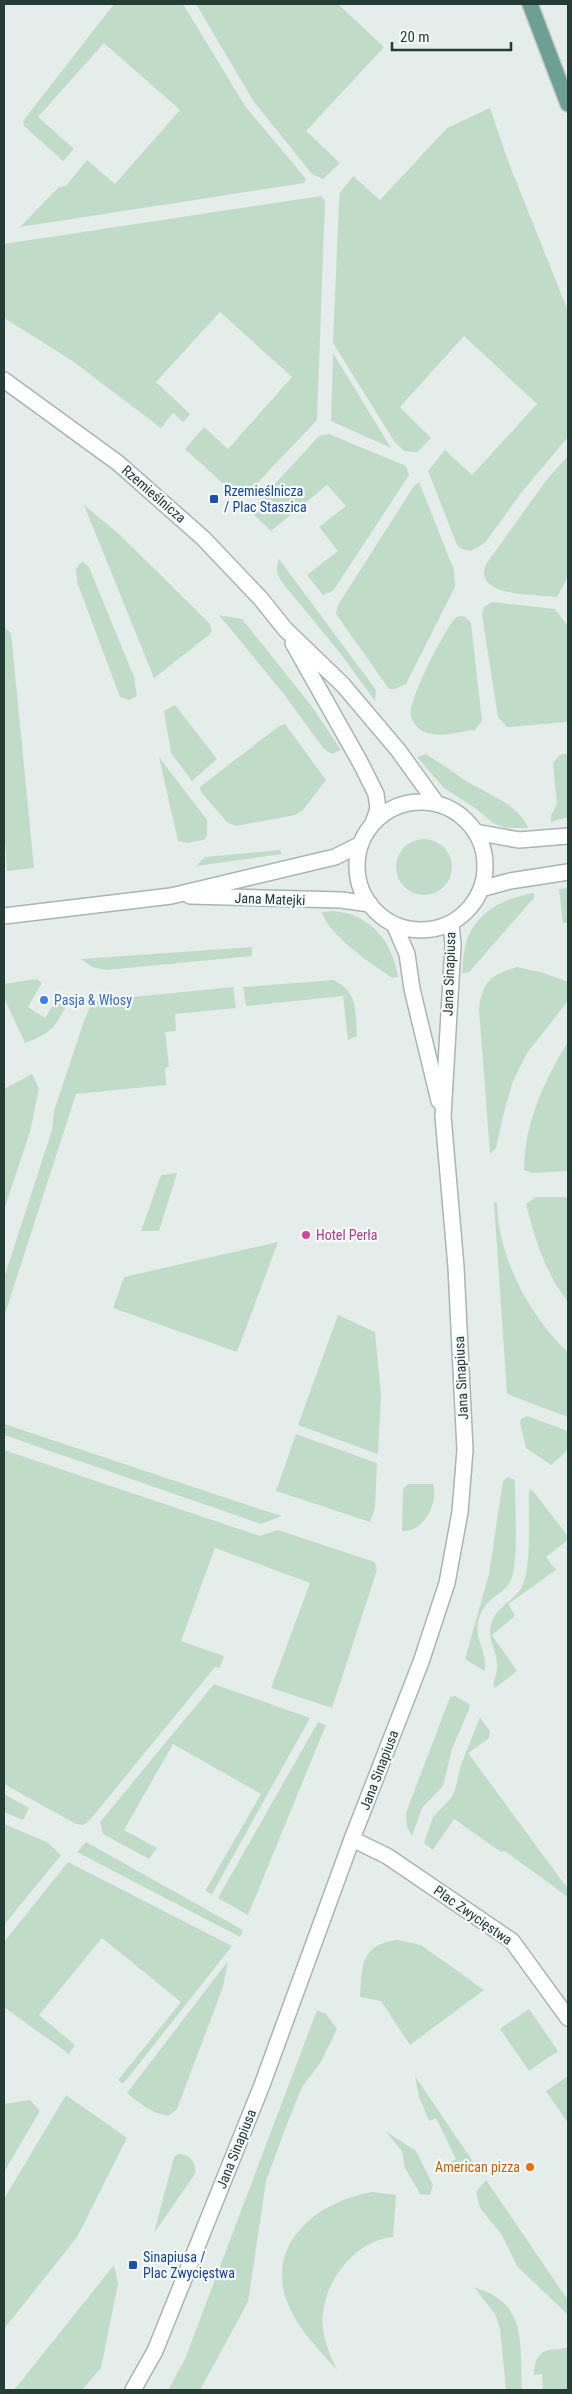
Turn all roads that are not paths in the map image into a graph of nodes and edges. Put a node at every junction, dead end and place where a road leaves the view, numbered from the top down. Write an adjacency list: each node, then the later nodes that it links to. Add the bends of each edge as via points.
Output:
1 (530, 4): 2 (main road)
2 (568, 104)
3 (4, 380): 4 (street, Rzemieślnicza, via 118,463 173,510 224,559)
4 (285, 629): 5 (street, Rzemieślnicza, via 343,685 398,750); 6 (street, Rzemieślnicza, via 376,794 378,809)
5 (437, 804): 6 (street, via 402,804); 7 (street, via 466,821)
6 (373, 823): 9 (street)
7 (475, 832): 8 (street, via 519,840); 11 (street, via 483,850 485,870)
8 (568, 836)
9 (361, 844): 12 (street, Jana Matejki, via 335,857); 13 (street, via 357,865 360,885)
10 (568, 872): 11 (street)
11 (481, 889): 15 (street, via 474,903)
12 (171, 896): 13 (street, Jana Matejki, via 340,900); 14 (street, Jana Matejki)
13 (370, 904): 16 (street)
14 (4, 916)
15 (451, 923): 16 (street, via 432,929 412,930); 17 (street, Jana Sinapiusa, via 453,946)
16 (394, 924): 17 (street, Jana Sinapiusa, via 407,954 412,990)
17 (443, 1116): 18 (street, Jana Sinapiusa, via 456,1267 465,1450 460,1512 447,1583 421,1662)
18 (352, 1839): 19 (street, Plac Zwycięstwa, via 387,1856 512,1940); 20 (street, Jana Sinapiusa, via 202,2239 156,2351)
19 (568, 2018)
20 (134, 2390)

